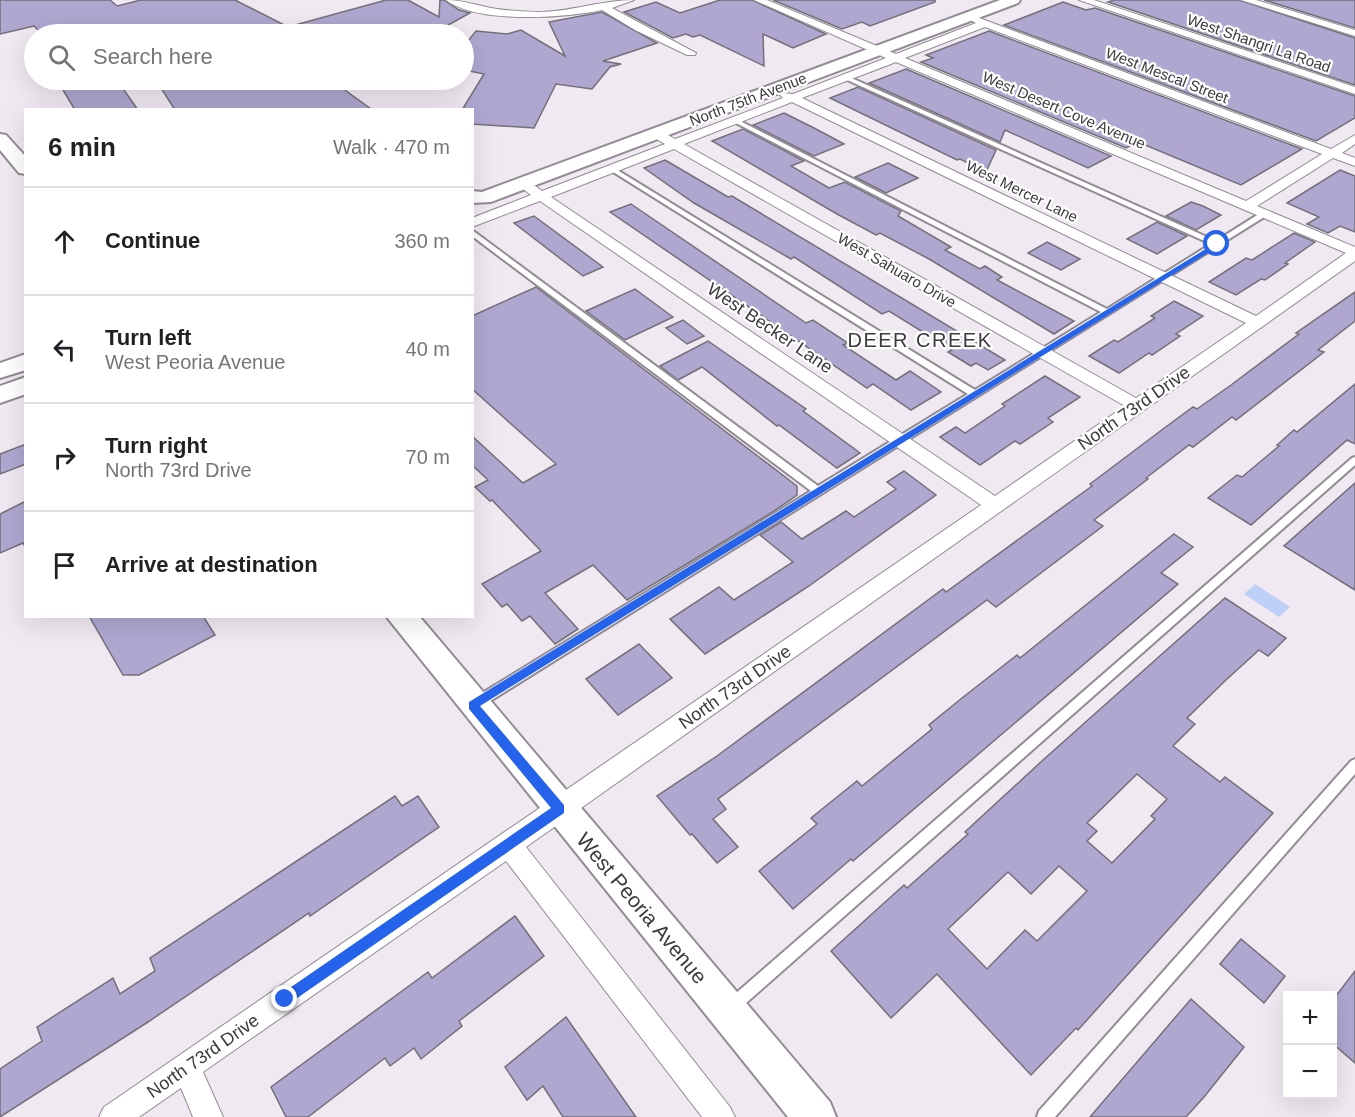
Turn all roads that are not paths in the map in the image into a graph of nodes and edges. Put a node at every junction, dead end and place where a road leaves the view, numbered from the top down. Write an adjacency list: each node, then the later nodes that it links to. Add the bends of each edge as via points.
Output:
1 (451, 0): 7 (street, via 518,14)
2 (628, 0): 7 (street)
3 (759, 0): 11 (street, West Desert Cove Avenue)
4 (1013, 0): 8 (main road, North 75th Avenue)
5 (1084, 0): 16 (street, West Shangri La Road)
6 (1246, 0): 10 (street)
7 (604, 7): 12 (street)
8 (968, 17): 9 (street, West Mescal Street); 11 (main road, North 75th Avenue)
9 (985, 23): 13 (street, North 75th Avenue); 23 (street, West Mescal Street)
10 (1355, 33)
11 (879, 50): 13 (street, West Desert Cove Avenue); 15 (main road, North 75th Avenue)
12 (691, 53)
13 (898, 58): 14 (street, North 75th Avenue); 30 (street, West Desert Cove Avenue)
14 (847, 78): 17 (street, North 75th Avenue); 34 (lane)
15 (774, 90): 17 (street, West Mercer Lane); 19 (main road, North 75th Avenue)
16 (1355, 91)
17 (793, 99): 18 (street, North 75th Avenue); 36 (street, West Mercer Lane)
18 (736, 121): 22 (street, North 75th Avenue); 37 (lane)
19 (657, 134): 22 (street, West Sahuaro Drive); 27 (main road, North 75th Avenue)
20 (0, 139): 25 (main road)
21 (1355, 139): 23 (street)
22 (675, 145): 26 (street, North 75th Avenue); 39 (street, West Sahuaro Drive)
23 (1332, 153): 24 (street, West Mescal Street); 30 (street)
24 (1355, 162)
25 (24, 167)
26 (612, 169): 28 (street, North 75th Avenue); 43 (lane)
27 (522, 183): 28 (street, West Becker Lane); 29 (main road, North 75th Avenue)
28 (542, 196): 32 (street, North 75th Avenue); 46 (street, West Becker Lane)
29 (476, 202)
30 (1247, 206): 31 (street, West Desert Cove Avenue)
31 (1265, 214): 34 (lane); 35 (street, West Desert Cove Avenue)
32 (474, 222)
33 (474, 233): 48 (lane)
34 (1217, 244): 36 (lane)
35 (1355, 253): 38 (street, North 73rd Drive)
36 (1164, 278): 37 (lane); 38 (street, West Mercer Lane)
37 (1107, 312): 39 (lane)
38 (1256, 322): 45 (street, North 73rd Drive)
39 (1041, 352): 43 (lane); 45 (street, West Sahuaro Drive)
40 (24, 362): 41 (main road)
41 (0, 371)
42 (24, 387): 44 (main road)
43 (975, 394): 46 (lane)
44 (0, 395)
45 (1137, 406): 49 (street, North 73rd Drive)
46 (900, 441): 48 (lane); 49 (street, West Becker Lane)
47 (1355, 460): 55 (lane)
48 (819, 492): 51 (lane)
49 (995, 505): 53 (street, North 73rd Drive)
50 (403, 618): 51 (main road, West Peoria Avenue)
51 (473, 705): 53 (main road, West Peoria Avenue)
52 (1355, 765): 61 (lane)
53 (559, 809): 54 (street, North 73rd Drive); 55 (main road, West Peoria Avenue)
54 (509, 844): 56 (street, North 73rd Drive); 59 (street)
55 (727, 1010): 60 (main road, West Peoria Avenue)
56 (186, 1067): 57 (street, North 73rd Drive); 58 (street)
57 (114, 1117)
58 (208, 1117)
59 (720, 1117)
60 (814, 1117)
61 (1045, 1117)

